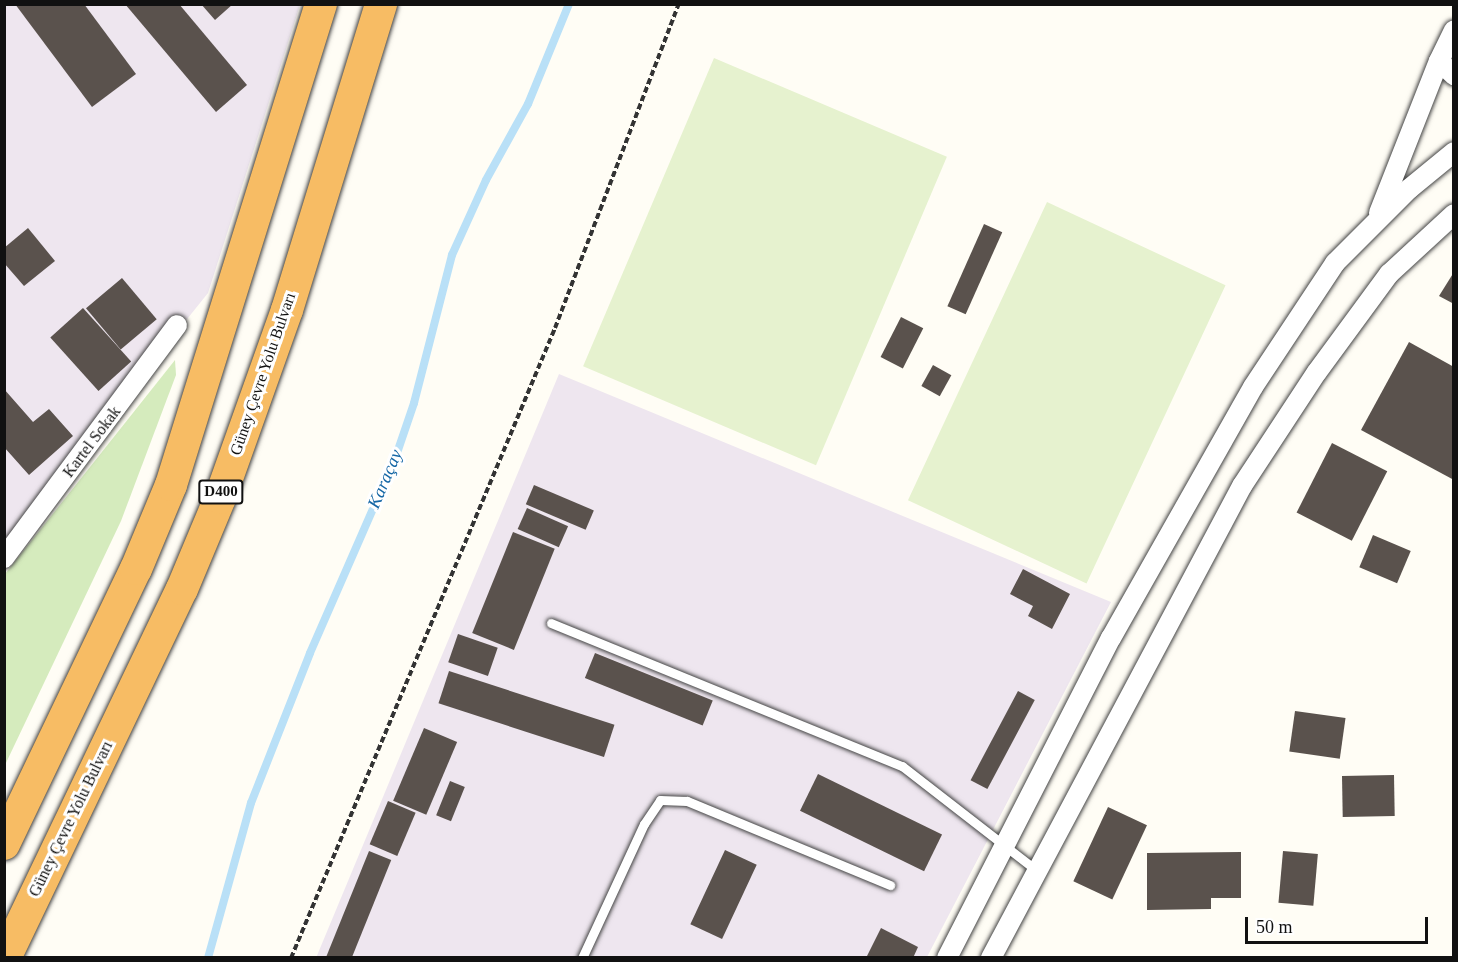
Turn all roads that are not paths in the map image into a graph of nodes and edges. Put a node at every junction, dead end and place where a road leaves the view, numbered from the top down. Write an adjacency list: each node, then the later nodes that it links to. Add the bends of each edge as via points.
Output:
1 (321, 4): 12 (highway, D400, via 171,485 136,568)
2 (381, 4): 16 (highway, Güney Çevre Yolu Bulvarı / D400, via 287,310 220,498 182,589)
3 (1454, 30): 4 (street)
4 (1439, 61): 5 (street); 8 (street)
5 (1454, 75)
6 (1454, 152): 8 (street)
7 (1454, 214): 14 (street, via 1389,274 1317,372 1242,486)
8 (1376, 220): 13 (street, via 1335,263 1224,435 1111,638)
9 (177, 325): 10 (street, Kartel Sokak)
10 (4, 558)
11 (551, 623): 13 (lane, via 902,766)
12 (4, 844)
13 (1006, 844): 14 (lane); 18 (street)
14 (1036, 870): 19 (street)
15 (890, 885): 17 (lane, via 687,801 660,800 644,824)
16 (5, 957)
17 (582, 957)
18 (947, 957)
19 (991, 957)

